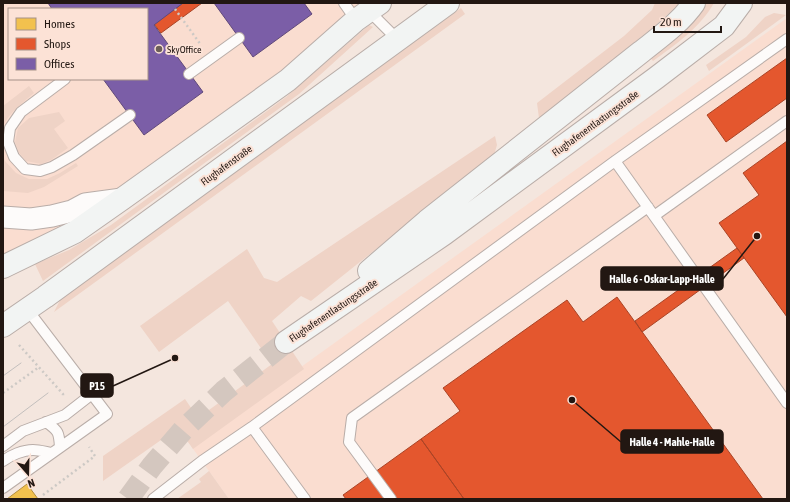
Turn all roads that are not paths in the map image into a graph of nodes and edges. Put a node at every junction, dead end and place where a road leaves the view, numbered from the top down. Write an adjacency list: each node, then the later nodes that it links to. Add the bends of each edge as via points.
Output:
1 (344, 3): 5 (lane)
2 (448, 3): 8 (main road, Flughafenstraße)
3 (694, 3): 4 (main road, Flughafenentlastungsstraße, via 675,24 427,221 286,342 444,234 656,78 724,26)
4 (741, 3)
5 (368, 11): 8 (lane); 14 (main road, via 288,80)
6 (240, 38): 9 (lane)
7 (787, 39): 13 (lane)
8 (398, 40): 18 (main road, Flughafenstraße)
9 (189, 74)
10 (64, 80): 11 (lane, via 21,112 10,128 8,142 14,157 25,169 40,171 52,167)
11 (130, 115)
12 (787, 121): 15 (lane)
13 (615, 161): 15 (lane); 23 (lane)
14 (122, 199): 16 (street, via 85,204 72,212 31,220); 17 (main road, via 75,232)
15 (651, 212): 21 (lane); 30 (lane, via 352,418 349,442)
16 (3, 217)
17 (3, 267)
18 (27, 309): 19 (main road, Flughafenstraße); 20 (lane)
19 (3, 326)
20 (92, 394): 22 (lane, via 65,415); 25 (lane, via 107,414)
21 (787, 403)
22 (46, 422): 24 (lane, via 23,431); 25 (lane, via 55,428 59,435)
23 (252, 426): 28 (lane); 29 (lane)
24 (3, 446)
25 (56, 450): 26 (lane, via 20,452); 27 (lane)
26 (3, 461)
27 (3, 488)
28 (153, 499)
29 (304, 499)
30 (391, 499)

